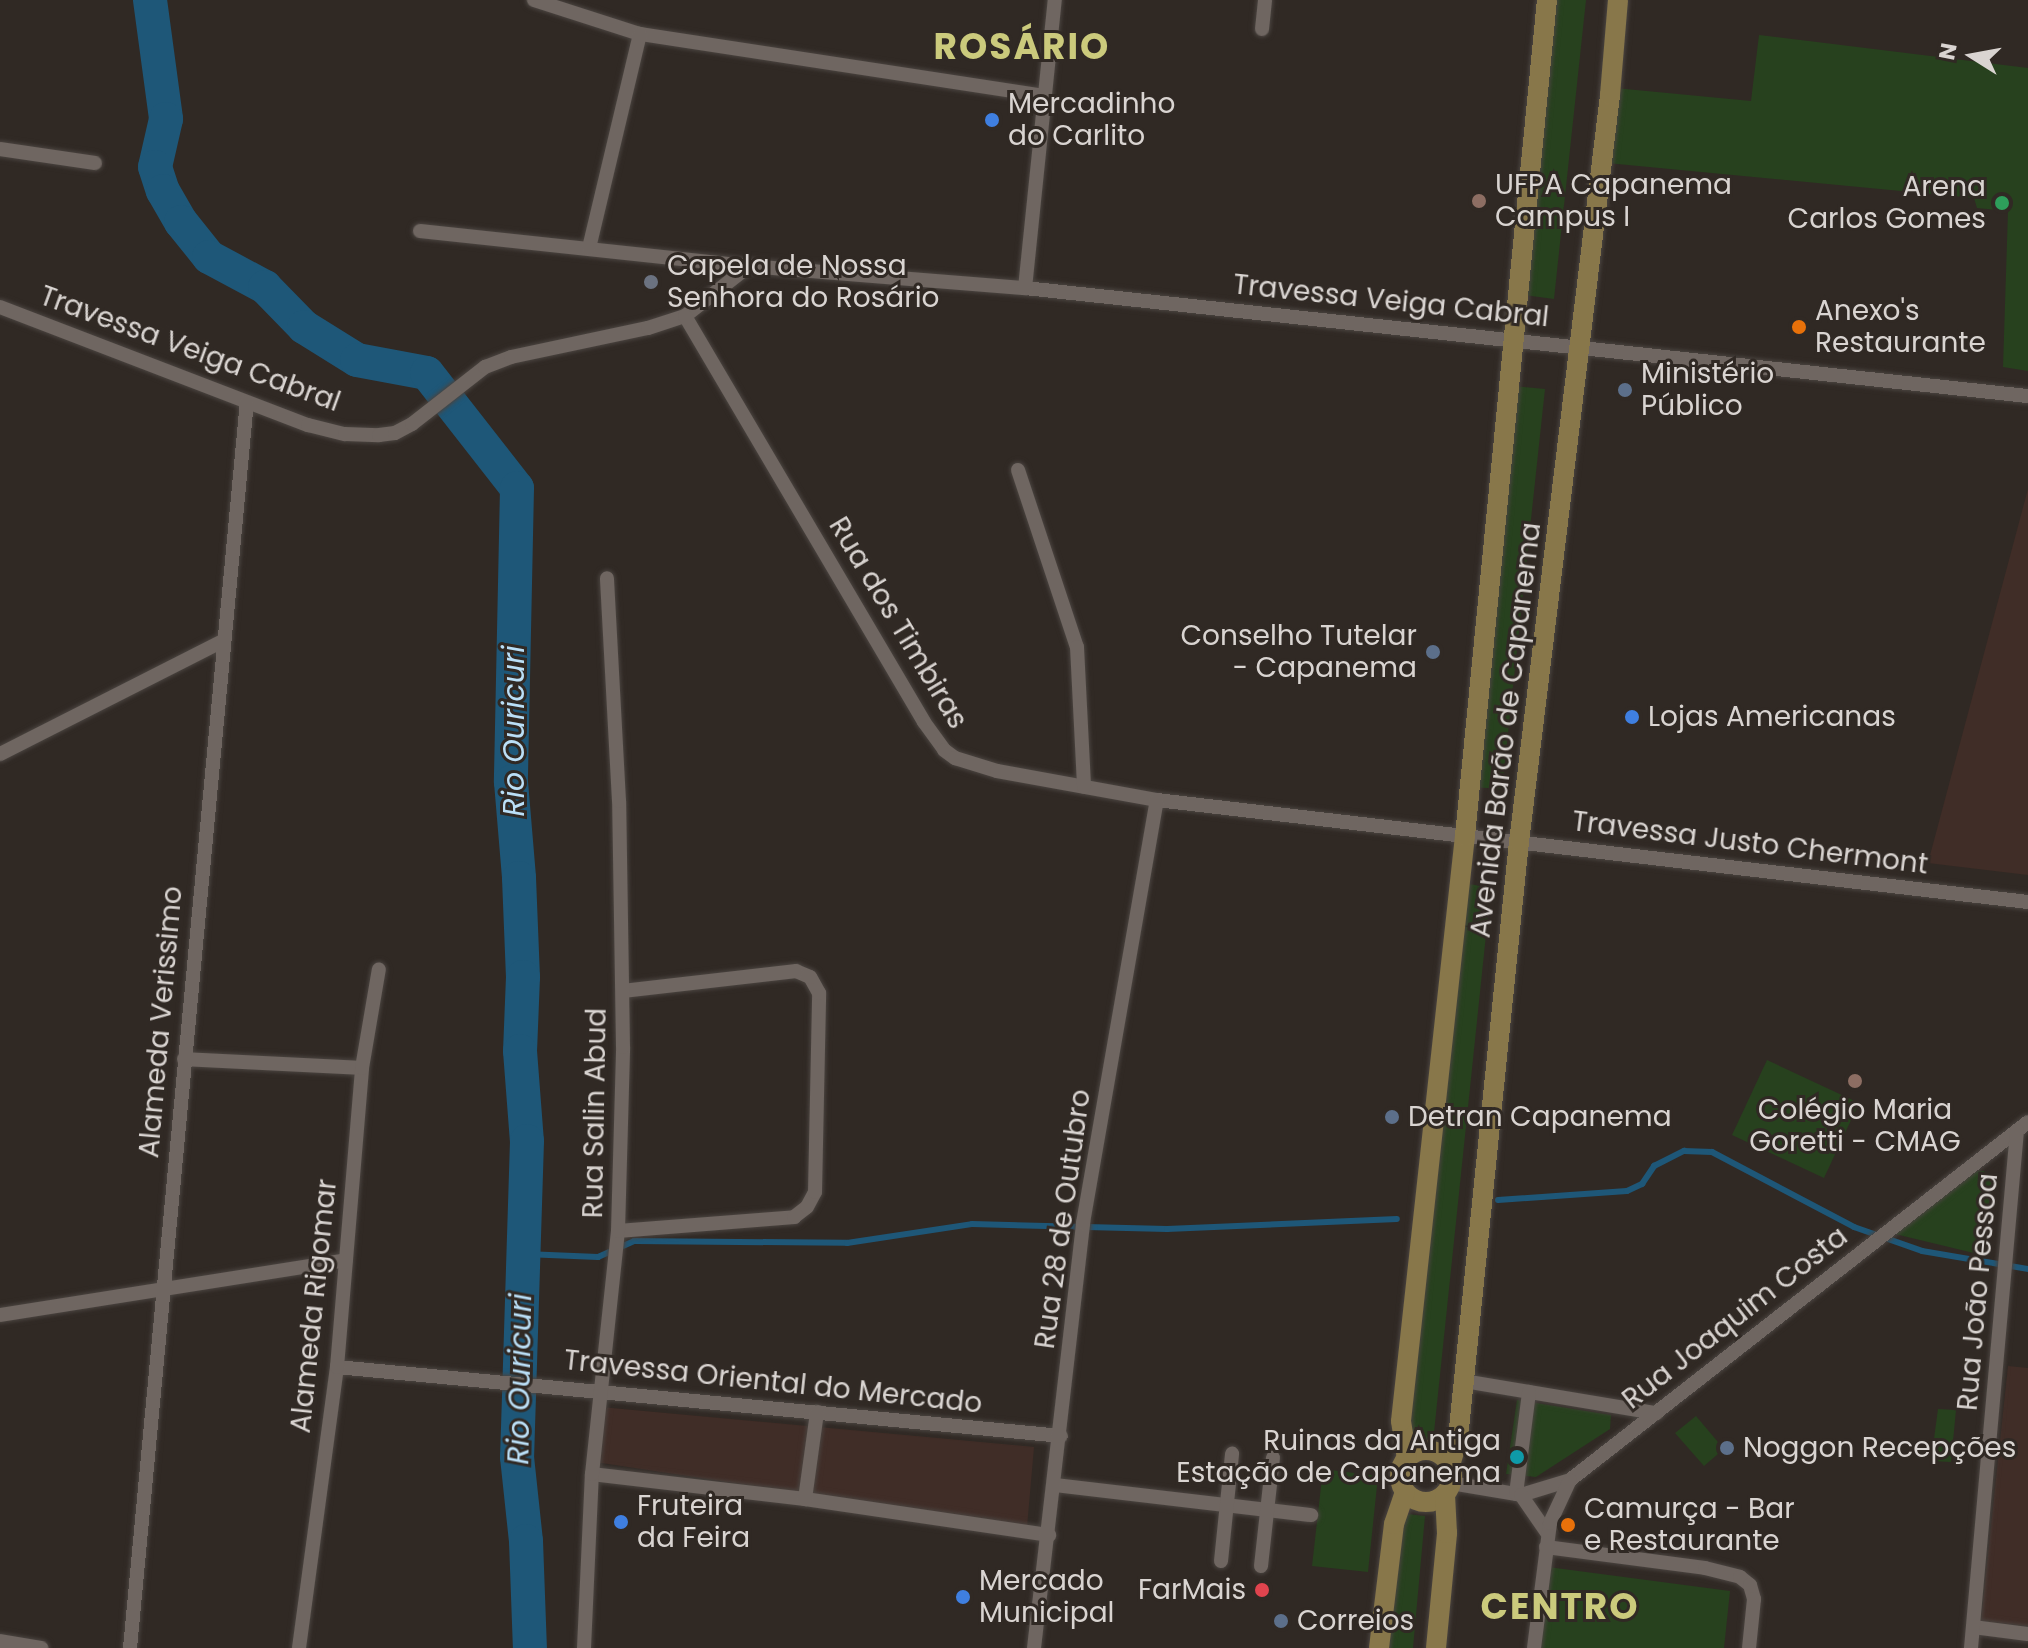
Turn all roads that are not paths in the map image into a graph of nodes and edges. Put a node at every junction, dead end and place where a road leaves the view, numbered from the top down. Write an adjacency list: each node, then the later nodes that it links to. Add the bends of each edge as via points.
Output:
1 (534, 0): 7 (street)
2 (1055, 0): 8 (street)
3 (1265, 0): 6 (street)
4 (1547, 0): 17 (street, Avenida Barão de Capanema)
5 (1618, 0): 18 (street, Avenida Barão de Capanema)
6 (1262, 29)
7 (640, 34): 8 (street); 12 (street)
8 (1045, 96): 14 (street)
9 (0, 149): 10 (street)
10 (95, 163)
11 (420, 231): 12 (street, Travessa Veiga Cabral)
12 (589, 248): 13 (street, Travessa Veiga Cabral)
13 (749, 266): 14 (street, Travessa Veiga Cabral); 16 (street, Travessa Veiga Cabral)
14 (1025, 288): 17 (street, Travessa Veiga Cabral)
15 (0, 307): 20 (street, Travessa Veiga Cabral)
16 (685, 316): 20 (street, Travessa Veiga Cabral, via 485,367 395,433 327,431); 25 (street, Rua dos Timbiras, via 944,750 982,767)
17 (1512, 339): 18 (street, Travessa Veiga Cabral); 27 (street, Avenida Barão de Capanema)
18 (1580, 347): 19 (street, Travessa Veiga Cabral); 28 (street, Avenida Barão de Capanema)
19 (2028, 396)
20 (247, 402): 23 (street, Alameda Verissimo)
21 (1018, 470): 25 (street, via 1077,647)
22 (607, 578): 31 (street, Rua Salin Abud)
23 (223, 641): 24 (street); 32 (street, Alameda Verissimo)
24 (0, 754)
25 (1084, 787): 26 (street, Rua dos Timbiras)
26 (1157, 800): 27 (street, Rua dos Timbiras); 45 (street, Rua 28 de Outubro, via 1083,1223)
27 (1465, 836): 28 (street, Travessa Justo Chermont); 48 (street, Avenida Barão de Capanema, via 1401,1421)
28 (1519, 842): 29 (street, Travessa Justo Chermont); 40 (street, Avenida Barão de Capanema)
29 (2028, 902)
30 (379, 969): 33 (street, Alameda Rigomar)
31 (623, 991): 35 (street, Rua Salin Abud); 35 (street, via 796,971 810,977 819,993 815,1192 794,1217)
32 (184, 1059): 33 (street); 37 (street, Alameda Verissimo)
33 (362, 1068): 36 (street, Alameda Rigomar)
34 (2023, 1127): 44 (street, Rua Joaquim Costa); 63 (street, Rua João Pessoa)
35 (618, 1231): 41 (street, Rua Salin Abud)
36 (346, 1260): 37 (street); 39 (street, Alameda Rigomar)
37 (161, 1291): 38 (street); 67 (street, Alameda Verissimo)
38 (0, 1315)
39 (337, 1367): 41 (street, Travessa Oriental do Mercado); 68 (street, Alameda Rigomar)
40 (1464, 1381): 42 (street); 51 (street, Avenida Barão de Capanema)
41 (602, 1390): 43 (street, Travessa Oriental do Mercado); 49 (street, Rua Salin Abud)
42 (1529, 1392): 44 (street); 54 (street)
43 (817, 1412): 45 (street, Travessa Oriental do Mercado); 55 (street)
44 (1656, 1413): 50 (street, Rua Joaquim Costa)
45 (1061, 1436): 52 (street, Rua 28 de Outubro)
46 (1232, 1454): 56 (street)
47 (1273, 1458): 57 (street)
48 (1407, 1459): 51 (street, via 1430,1450 1438,1453); 53 (street, via 1401,1474)
49 (592, 1474): 55 (street); 69 (street, Rua Salin Abud)
50 (1570, 1480): 54 (street, Rua Joaquim Costa); 60 (street)
51 (1449, 1481): 53 (street, via 1429,1502); 54 (street, Rua Joaquim Costa); 72 (street, Avenida Barão de Capanema)
52 (1055, 1485): 56 (street); 59 (street, Rua 28 de Outubro)
53 (1405, 1492): 71 (street, via 1396,1512)
54 (1518, 1494): 60 (street)
55 (805, 1499): 59 (street)
56 (1226, 1507): 57 (street); 61 (street)
57 (1267, 1511): 58 (street); 62 (street)
58 (1311, 1515)
59 (1049, 1535): 70 (street, Rua 28 de Outubro)
60 (1547, 1540): 73 (street); 74 (street, via 1740,1577 1750,1585 1754,1599)
61 (1221, 1561)
62 (1261, 1566)
63 (1973, 1627): 64 (street); 75 (street, Rua João Pessoa)
64 (2028, 1634)
65 (0, 1641): 66 (street)
66 (41, 1648)
67 (130, 1648)
68 (299, 1648)
69 (584, 1648)
70 (1034, 1648)
71 (1379, 1648)
72 (1436, 1648)
73 (1534, 1648)
74 (1749, 1648)
75 (1971, 1648)

